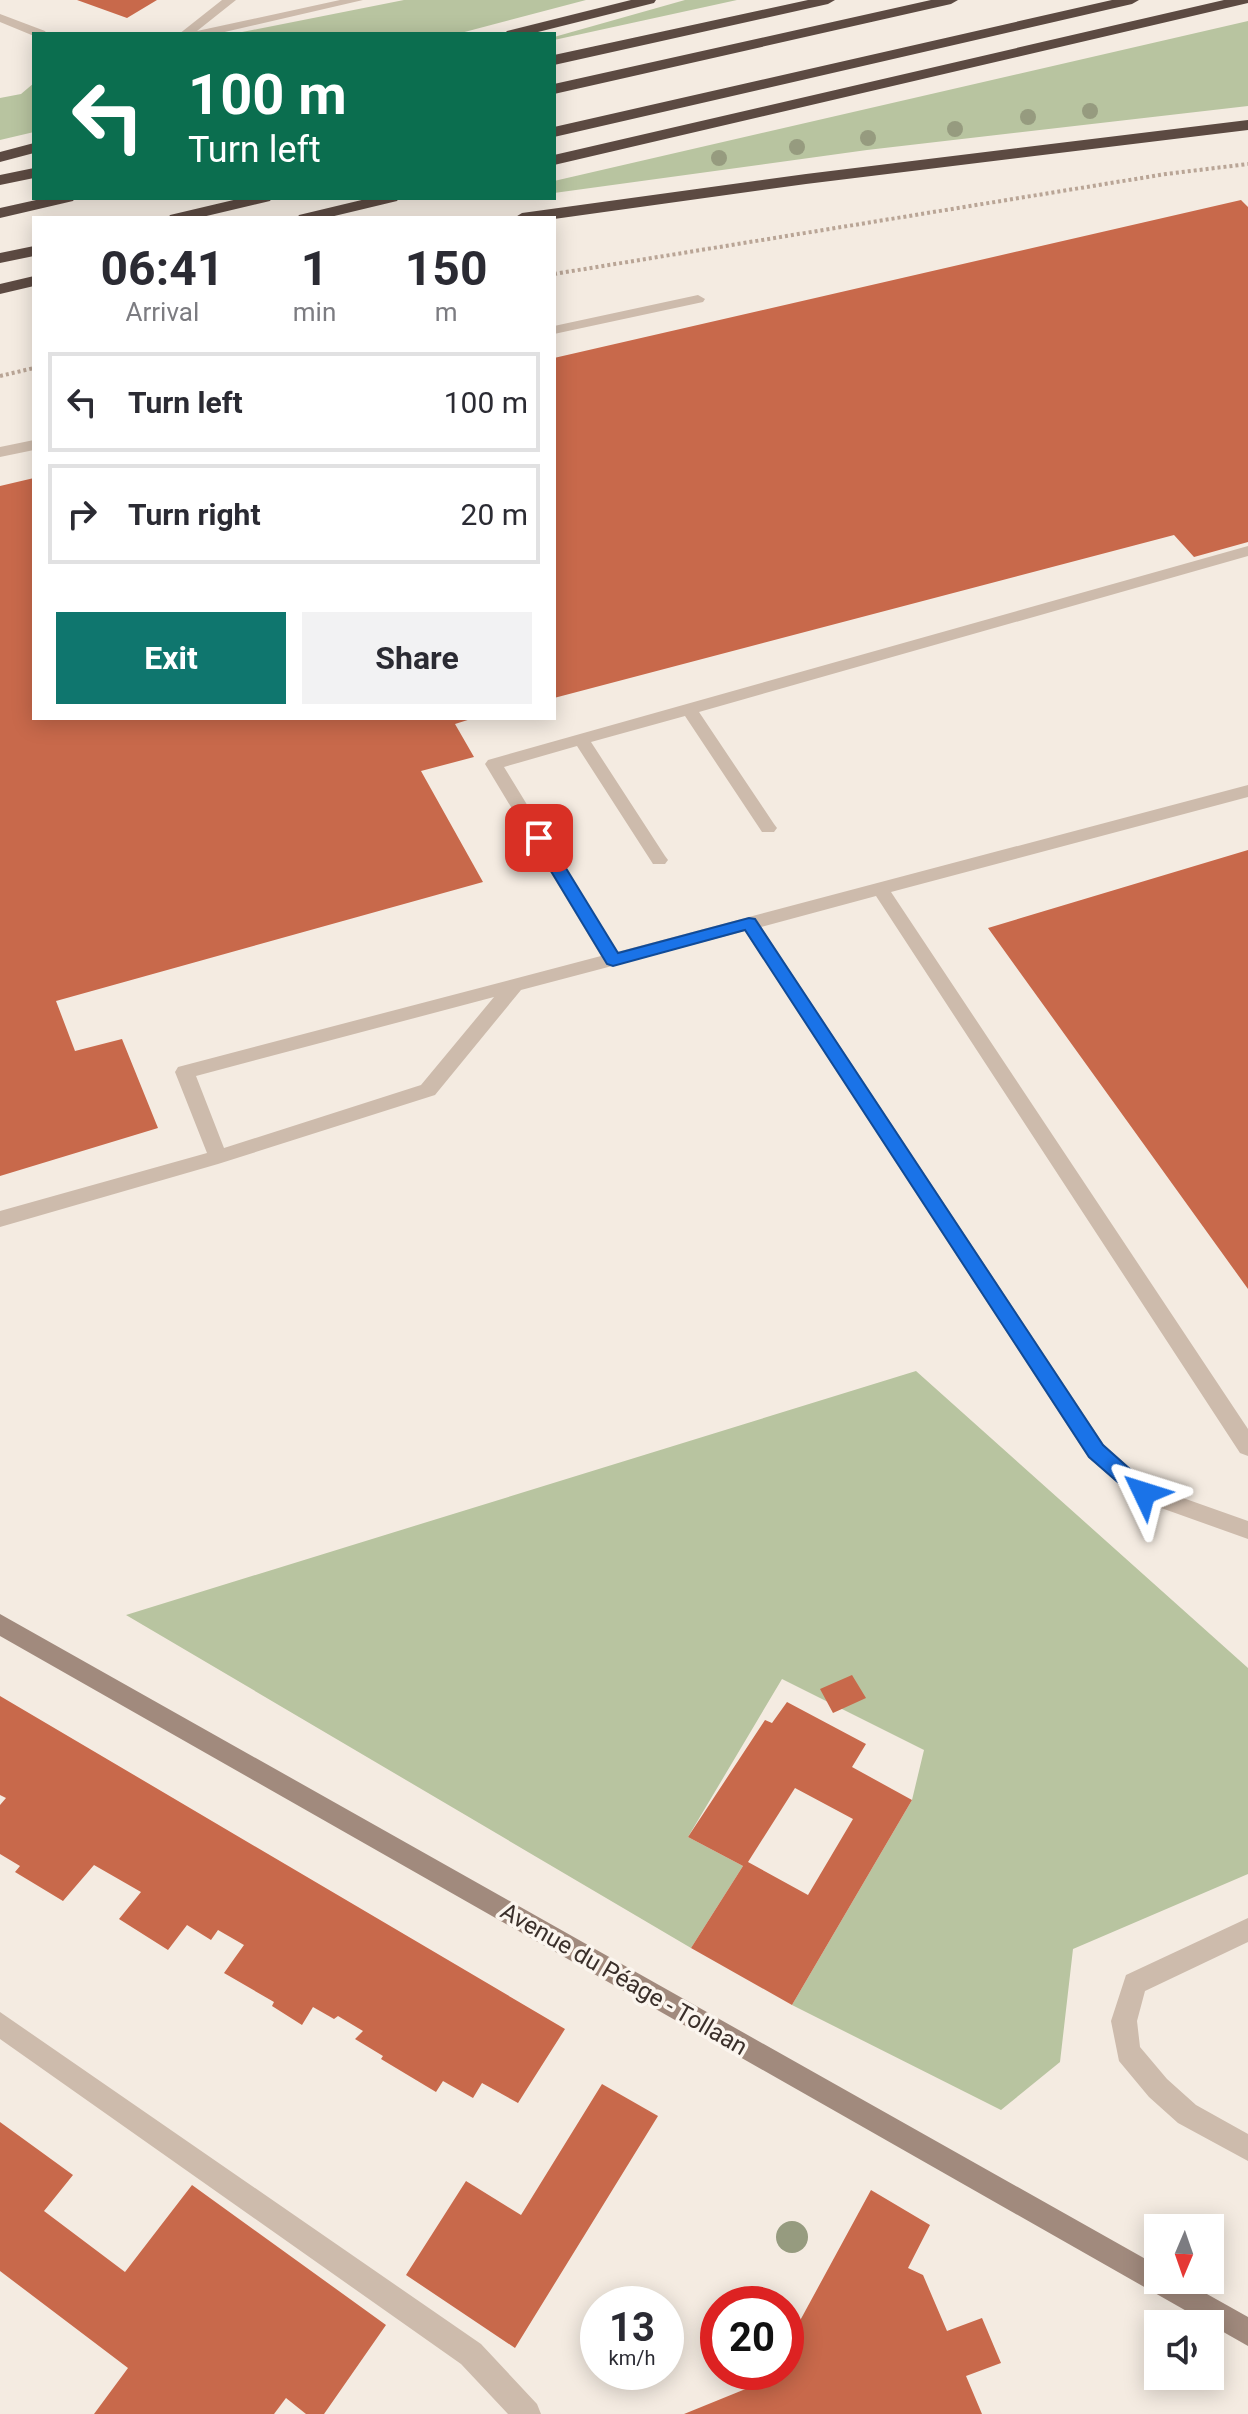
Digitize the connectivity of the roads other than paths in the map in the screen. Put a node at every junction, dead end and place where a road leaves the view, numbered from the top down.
1 (230, 0) edge
2 (357, 0) edge
3 (649, 0) edge
4 (828, 0) edge
5 (951, 0) edge
6 (1132, 0) edge
7 (1243, 0) edge
8 (0, 18) edge
9 (36, 32) edge
10 (188, 32) edge
11 (208, 32) edge
12 (520, 32) edge
13 (556, 60) edge
14 (556, 89) edge
15 (1248, 125) edge
16 (556, 132) edge
17 (32, 149) edge
18 (0, 157) edge
19 (556, 160) edge
20 (32, 173) edge
21 (0, 180) edge
22 (58, 200) edge
23 (255, 200) edge
24 (382, 200) edge
25 (0, 213) edge
26 (185, 216) edge
27 (314, 216) edge
28 (537, 216) edge
29 (32, 251) edge
30 (0, 258) edge
31 (32, 281) edge
32 (0, 289) edge
33 (32, 298) edge
34 (698, 299) dead end
35 (0, 302) edge
36 (556, 330) edge
37 (32, 445) edge
38 (0, 452) edge
39 (1248, 551) edge
40 (689, 709) junction
41 (581, 740) junction
42 (1248, 791) edge
43 (768, 828) dead end
44 (659, 860) dead end
45 (880, 889) junction
46 (749, 923) junction
47 (613, 960) junction
48 (514, 986) junction
49 (218, 1157) junction
50 (0, 1219) edge
51 (1248, 1447) edge
52 (1248, 1530) edge
53 (0, 1624) edge
54 (1248, 1930) edge
55 (0, 2024) edge
56 (1248, 2148) edge
57 (1248, 2332) edge
58 (527, 2414) edge

1 - 10 lane
2 - 11 lane
3 - 12 highway
4 - 13 highway
5 - 14 highway
6 - 16 highway
7 - 19 highway
8 - 9 lane
15 - 28 highway
17 - 18 highway
20 - 21 highway
22 - 25 highway
23 - 26 highway
24 - 27 highway
29 - 30 highway
31 - 32 highway
33 - 35 highway
34 - 36 lane
37 - 38 lane
39 - 40 lane
40 - 41 lane
40 - 43 lane
41 - 44 lane
41 - 47 lane
42 - 45 lane
45 - 46 lane
45 - 51 lane
46 - 47 lane
46 - 52 lane
47 - 48 lane
48 - 49 lane
48 - 49 lane
49 - 50 lane
53 - 57 street, Avenue du Péage - Tollaan
54 - 56 lane
55 - 58 lane

